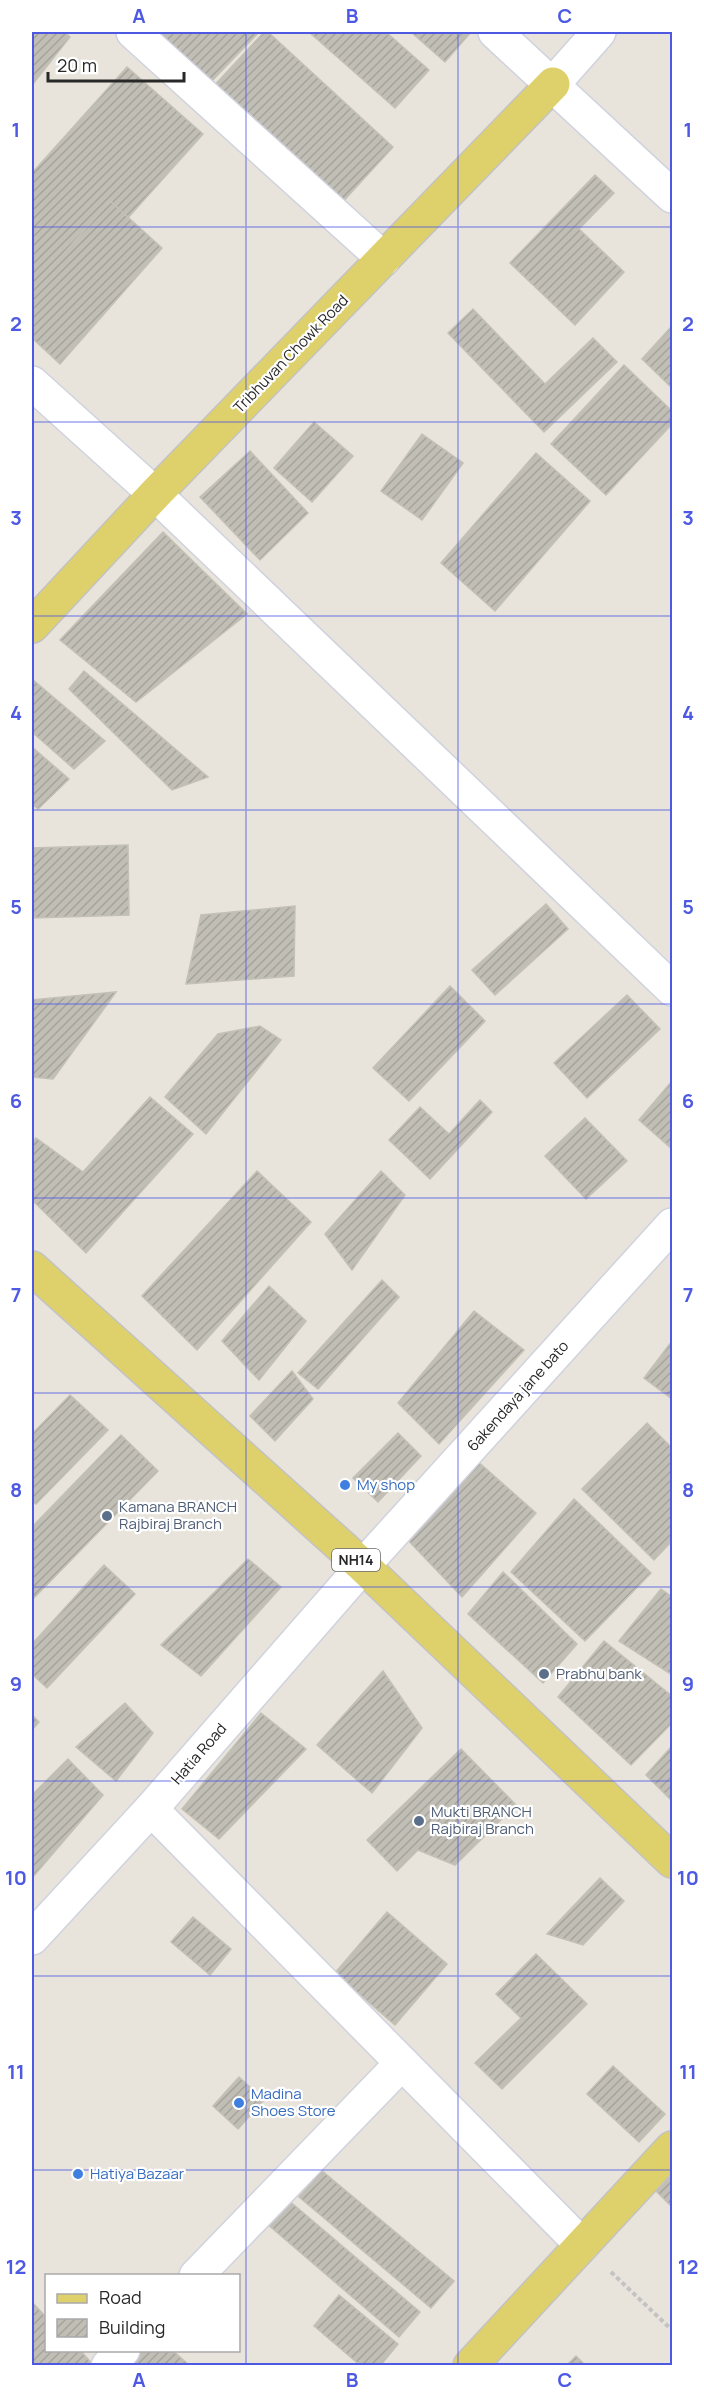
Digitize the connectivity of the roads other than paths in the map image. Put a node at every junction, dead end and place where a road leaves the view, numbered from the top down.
1 (133, 32) edge
2 (495, 32) edge
3 (599, 32) edge
4 (553, 84) junction
5 (672, 196) edge
6 (384, 259) junction
7 (32, 383) edge
8 (155, 494) junction
9 (32, 626) edge
10 (672, 988) edge
11 (672, 1225) edge
12 (32, 1268) edge
13 (363, 1566) junction
14 (151, 1809) junction
15 (672, 1861) edge
16 (32, 1938) edge
17 (402, 2063) junction
18 (672, 2148) edge
19 (582, 2245) junction
20 (198, 2274) edge
21 (121, 2352) edge
22 (108, 2366) edge
23 (470, 2366) edge

1 - 6 street
2 - 4 street
3 - 4 street
4 - 5 street
4 - 6 main road, Tribhuvan Chowk Road
6 - 8 main road, Tribhuvan Chowk Road
7 - 8 street
8 - 9 main road, Tribhuvan Chowk Road
8 - 10 street
11 - 13 street, 6akendaya jane bato
12 - 13 main road, NH14
13 - 14 street, Hatia Road
13 - 15 main road, NH14
14 - 16 street, Hatia Road
14 - 17 street
17 - 19 street
17 - 20 street
18 - 19 main road
19 - 23 main road
21 - 22 street

